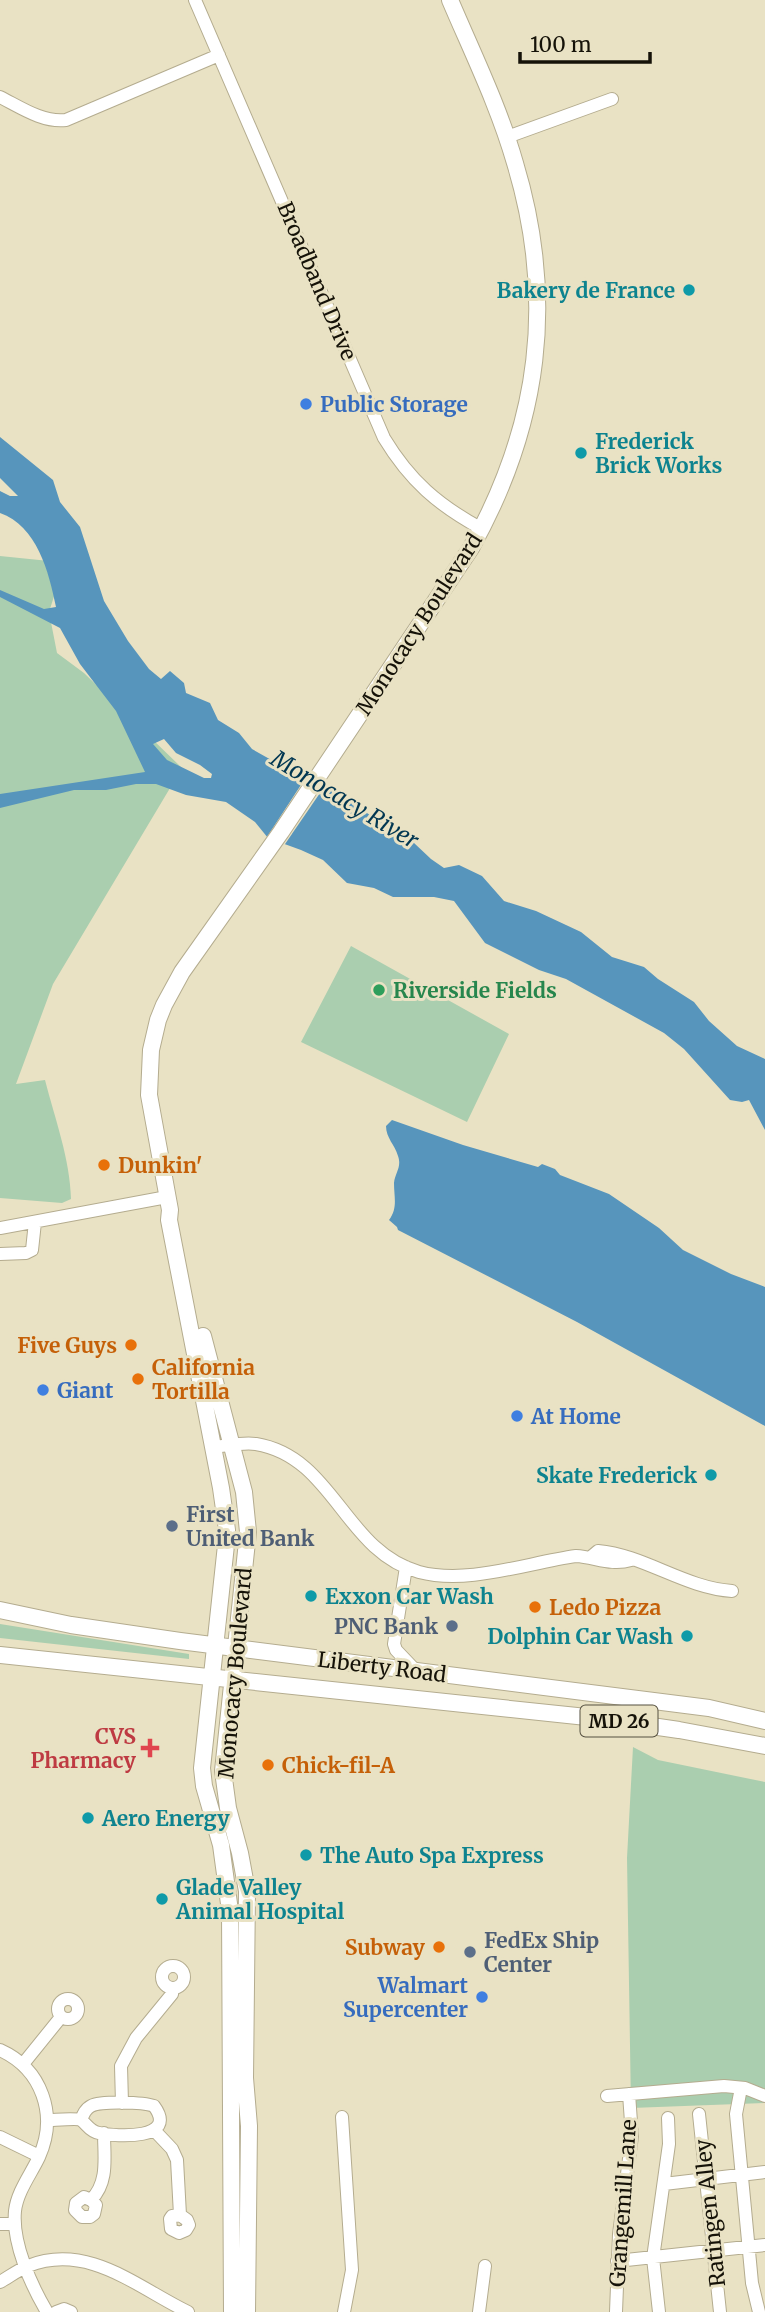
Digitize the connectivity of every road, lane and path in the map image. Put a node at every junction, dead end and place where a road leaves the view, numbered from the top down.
1 (195, 0) edge
2 (450, 0) edge
3 (219, 55) junction
4 (0, 97) edge
5 (612, 99) dead end
6 (507, 137) junction
7 (482, 529) junction
8 (169, 1203) junction
9 (35, 1222) junction
10 (0, 1228) edge
11 (0, 1254) edge
12 (231, 1445) junction
13 (213, 1447) junction
14 (406, 1567) junction
15 (732, 1591) dead end
16 (0, 1610) edge
17 (215, 1646) junction
18 (236, 1648) junction
19 (0, 1655) edge
20 (416, 1671) junction
21 (212, 1677) junction
22 (233, 1679) junction
23 (709, 1708) junction
24 (765, 1709) edge
25 (765, 1721) edge
26 (765, 1746) edge
27 (173, 1988) dead end
28 (61, 2017) dead end
29 (0, 2050) edge
30 (23, 2064) junction
31 (741, 2088) junction
32 (629, 2094) junction
33 (607, 2096) dead end
34 (765, 2096) edge
35 (122, 2103) junction
36 (699, 2114) dead end
37 (342, 2117) dead end
38 (668, 2118) dead end
39 (47, 2120) junction
40 (81, 2120) junction
41 (154, 2130) junction
42 (104, 2133) junction
43 (0, 2137) edge
44 (39, 2156) junction
45 (765, 2172) edge
46 (742, 2175) junction
47 (706, 2179) junction
48 (663, 2184) junction
49 (91, 2200) dead end
50 (180, 2214) dead end
51 (0, 2224) edge
52 (15, 2224) junction
53 (765, 2245) edge
54 (748, 2247) junction
55 (714, 2251) junction
56 (653, 2258) junction
57 (617, 2261) junction
58 (485, 2266) dead end
59 (25, 2267) junction
60 (0, 2282) edge
61 (47, 2312) edge
62 (56, 2312) edge
63 (71, 2312) edge
64 (188, 2312) edge
65 (232, 2312) edge
66 (247, 2312) edge
67 (344, 2312) edge
68 (479, 2312) edge
69 (616, 2312) edge
70 (659, 2312) edge
71 (720, 2312) edge
72 (759, 2312) edge

1 - 3 street, Broadband Drive
2 - 6 main road, Monocacy Boulevard
3 - 4 street
3 - 7 street, Broadband Drive
5 - 6 street
6 - 7 main road, Monocacy Boulevard
7 - 8 main road, Monocacy Boulevard
8 - 9 street
8 - 12 main road, Monocacy Boulevard
8 - 13 main road, Monocacy Boulevard
9 - 10 street
9 - 11 street
12 - 13 street
12 - 14 street
12 - 18 main road, Monocacy Boulevard
13 - 17 main road, Monocacy Boulevard
14 - 15 street
14 - 20 street
16 - 17 main road, Liberty Road / MD 26
17 - 18 main road, Liberty Road / MD 26
17 - 21 main road, Monocacy Boulevard
18 - 20 main road, Liberty Road / MD 26
18 - 22 main road, Monocacy Boulevard
19 - 21 main road, Liberty Road / MD 26
20 - 23 main road, Liberty Road / MD 26
21 - 22 main road, Liberty Road / MD 26
21 - 65 main road, Monocacy Boulevard
22 - 26 main road, Liberty Road / MD 26
22 - 66 main road, Monocacy Boulevard
23 - 24 main road
23 - 25 main road, Liberty Road / MD 26
27 - 35 street
28 - 30 street
29 - 30 street
30 - 39 street
31 - 32 street
31 - 34 street
31 - 46 street
32 - 33 street
32 - 57 street, Grangemill Lane
35 - 40 street
35 - 41 street
36 - 47 street, Ratingen Alley
37 - 67 street
38 - 48 street
39 - 40 street
39 - 44 street
40 - 42 street
41 - 42 street
41 - 50 street
42 - 49 street
43 - 44 street
44 - 52 street
45 - 46 street
46 - 47 street
46 - 54 street
47 - 48 street
47 - 55 street, Ratingen Alley
48 - 56 street
51 - 52 street
52 - 59 street
53 - 54 street
54 - 55 street
54 - 72 street
55 - 56 street
55 - 71 street, Ratingen Alley
56 - 57 street
56 - 70 street
57 - 69 street, Grangemill Lane
58 - 68 street
59 - 60 street
59 - 61 street
59 - 64 street
62 - 63 street

